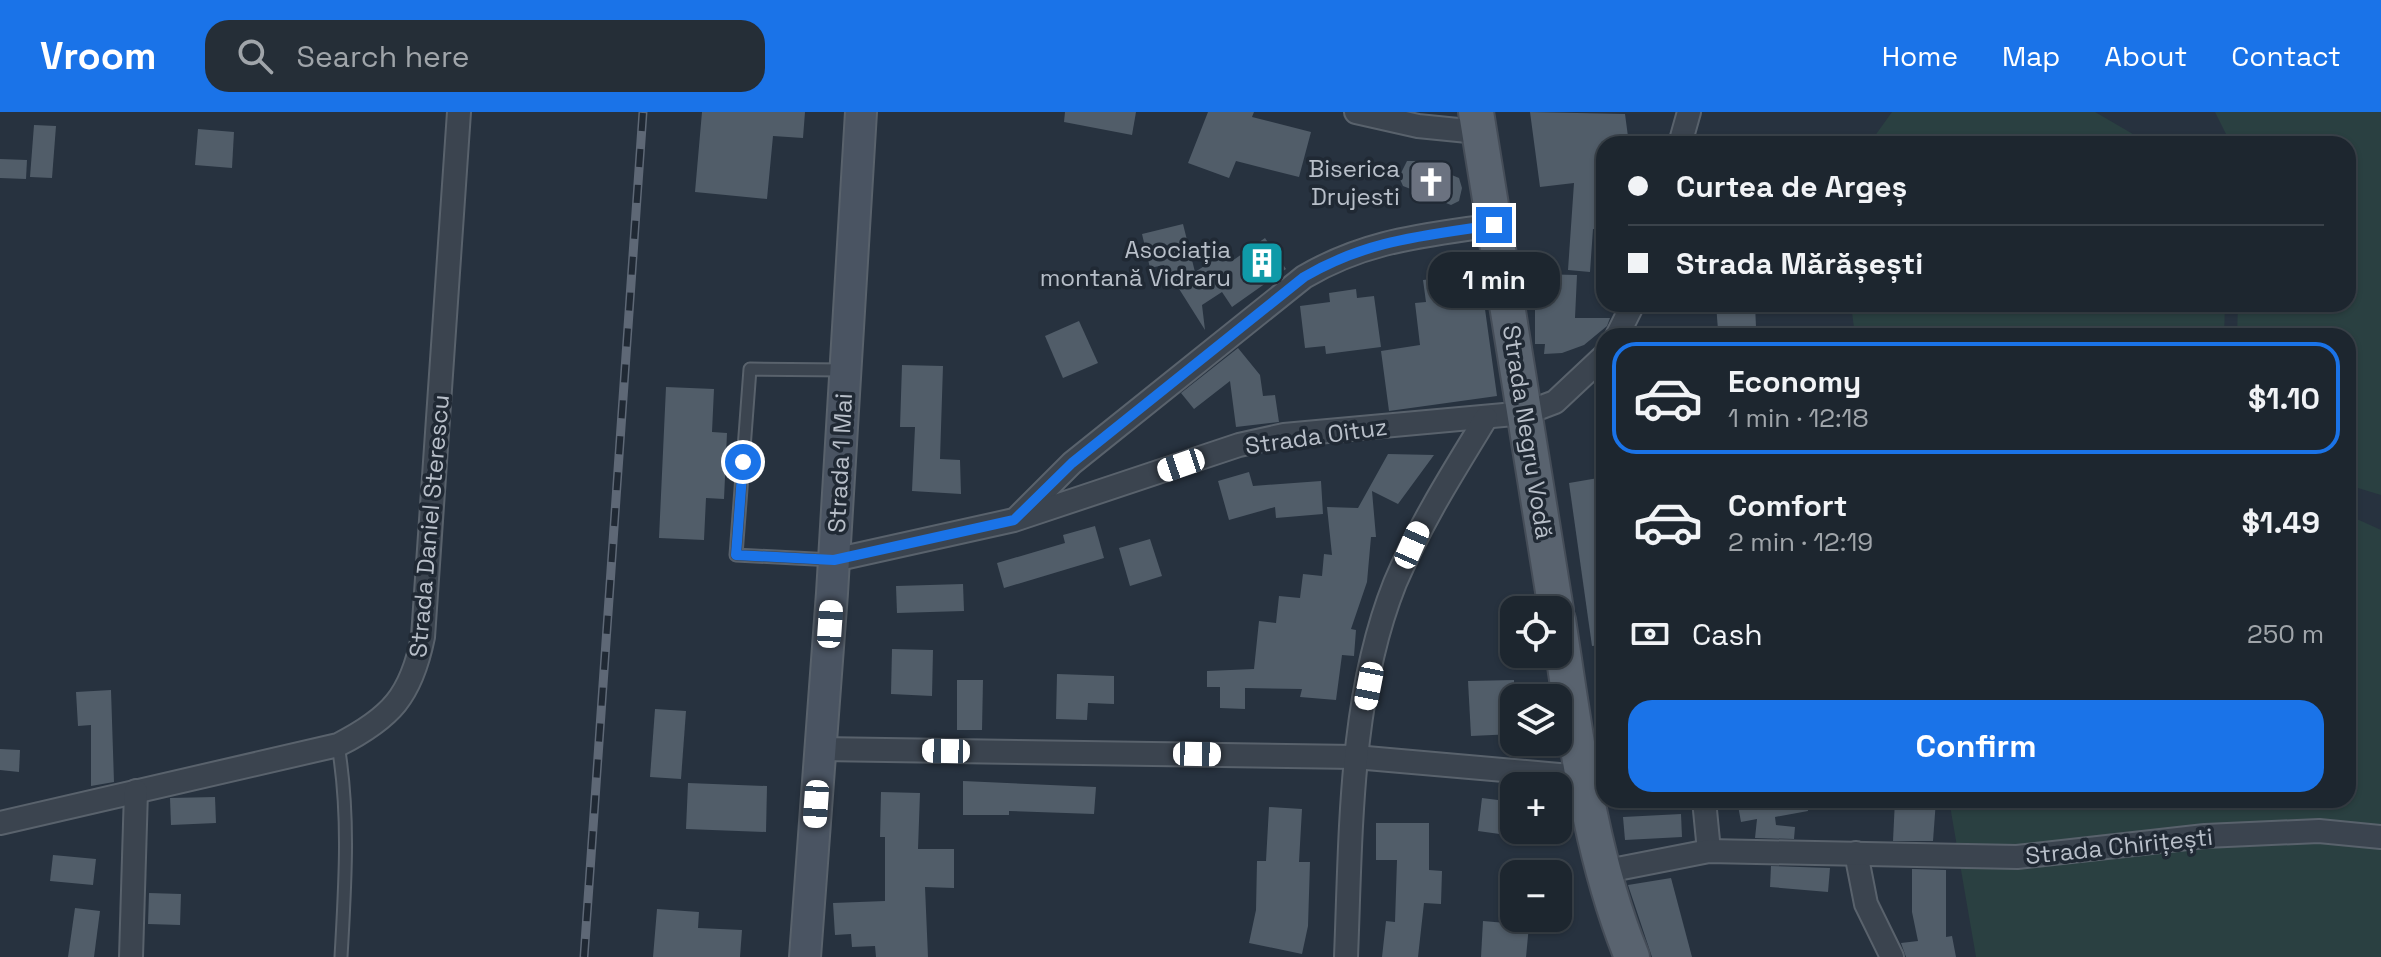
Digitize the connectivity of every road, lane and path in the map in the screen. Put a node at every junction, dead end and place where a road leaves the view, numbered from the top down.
1 (459, 112) edge
2 (861, 112) edge
3 (1356, 112) edge
4 (1689, 112) edge
5 (1477, 122) edge
6 (1682, 136) edge
7 (1494, 225) junction
8 (1596, 364) edge
9 (845, 370) junction
10 (1526, 413) junction
11 (1486, 418) junction
12 (1072, 463) junction
13 (1094, 494) junction
14 (1014, 520) junction
15 (834, 560) junction
16 (1554, 596) edge
17 (1565, 668) edge
18 (338, 745) junction
19 (820, 749) junction
20 (1355, 757) junction
21 (1582, 777) junction
22 (136, 791) junction
23 (1705, 808) edge
24 (0, 823) edge
25 (2381, 837) edge
26 (1709, 851) junction
27 (1856, 853) junction
28 (1602, 872) junction
29 (131, 957) edge
30 (341, 957) edge
31 (805, 957) edge
32 (1346, 957) edge
33 (1632, 957) edge
34 (1892, 957) edge

1 - 18 street, Strada Daniel Sterescu
2 - 9 main road, Strada 1 Mai
3 - 5 street
4 - 6 street
5 - 7 main road, Strada Negru Vodă
7 - 10 main road, Strada Negru Vodă
7 - 12 street
8 - 10 street, Strada Oituz
9 - 15 main road, Strada 1 Mai
9 - 15 lane
10 - 11 street, Strada Oituz
10 - 16 main road, Strada Negru Vodă
11 - 13 street, Strada Oituz
11 - 20 street
12 - 13 street
12 - 14 street
13 - 14 street, Strada Oituz
14 - 15 street, Strada Oituz
15 - 19 main road, Strada 1 Mai
17 - 21 main road
18 - 22 street, Strada Daniel Sterescu
18 - 30 lane
19 - 20 street
19 - 31 main road, Strada 1 Mai
20 - 21 street
20 - 32 street
21 - 28 main road
22 - 24 street, Strada Daniel Sterescu
22 - 29 street
23 - 26 street
25 - 27 street, Strada Chirițești
26 - 27 street, Strada Chirițești
26 - 28 street, Strada Chirițești
27 - 34 street
28 - 33 main road

